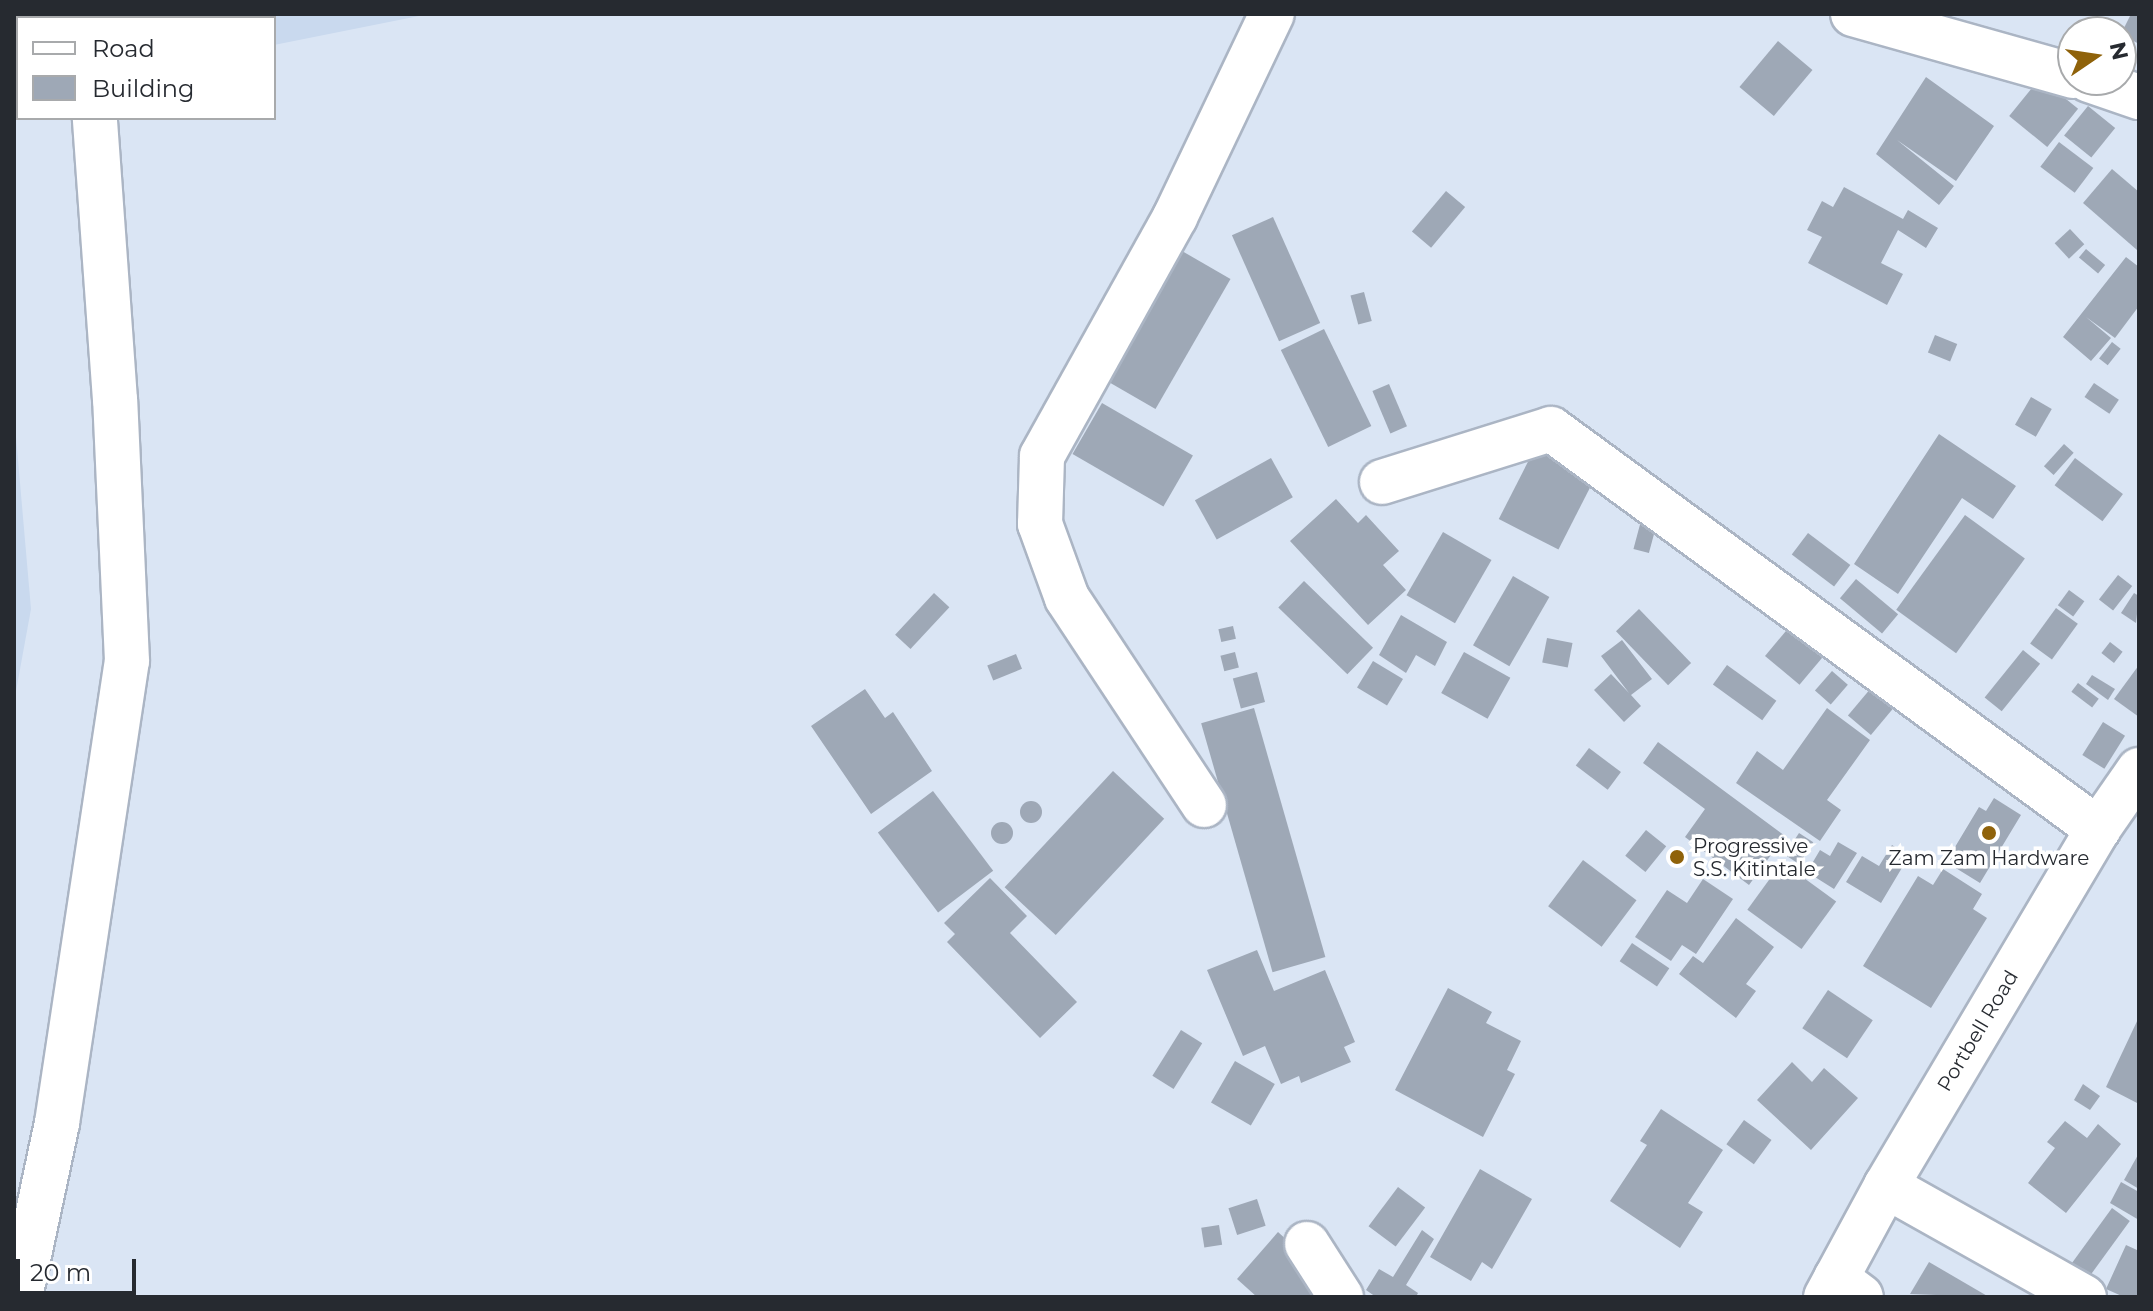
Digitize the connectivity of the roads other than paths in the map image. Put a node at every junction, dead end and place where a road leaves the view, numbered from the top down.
1 (1272, 14) edge
2 (1853, 14) edge
3 (2057, 71) edge
4 (95, 120) edge
5 (1382, 482) dead end
6 (2139, 770) edge
7 (1204, 805) dead end
8 (2098, 829) junction
9 (1886, 1186) junction
10 (1307, 1244) dead end
11 (1841, 1291) edge
12 (20, 1297) edge
13 (1341, 1297) edge
14 (2084, 1297) edge

1 - 7 street
2 - 3 street
4 - 12 street
5 - 8 street
6 - 8 street, Portbell Road
8 - 9 street, Portbell Road
9 - 11 street, Portbell Road
9 - 14 street
10 - 13 street

